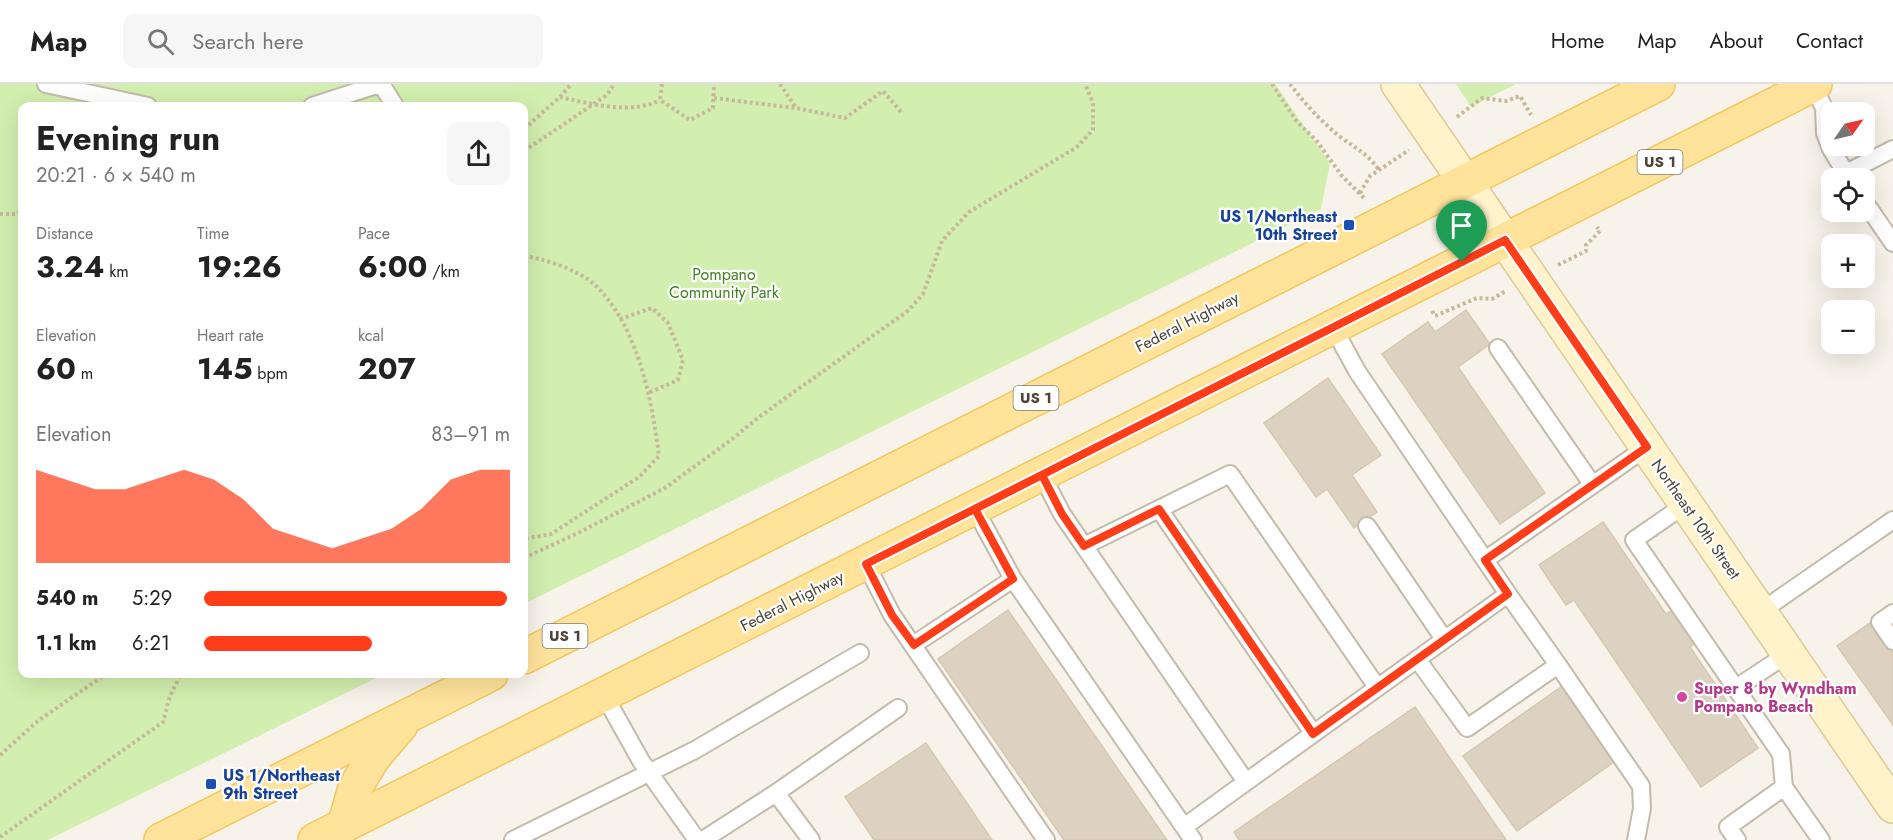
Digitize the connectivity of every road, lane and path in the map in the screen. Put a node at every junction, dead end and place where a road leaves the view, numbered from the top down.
1 (46, 84) edge
2 (381, 84) edge
3 (571, 84) edge
4 (614, 84) edge
5 (662, 84) edge
6 (714, 84) edge
7 (780, 84) edge
8 (1085, 84) edge
9 (1272, 84) edge
10 (1290, 84) edge
11 (1398, 84) edge
12 (1658, 84) edge
13 (1814, 84) edge
14 (560, 98) junction
15 (714, 98) junction
16 (660, 100) junction
17 (129, 102) edge
18 (325, 102) edge
19 (392, 102) edge
20 (592, 105) junction
21 (796, 108) junction
22 (901, 112) dead end
23 (528, 126) edge
24 (528, 148) edge
25 (1893, 149) edge
26 (1843, 168) edge
27 (1861, 168) edge
28 (1379, 170) dead end
29 (1466, 182) junction
30 (1360, 193) dead end
31 (18, 213) edge
32 (0, 214) edge
33 (1875, 217) edge
34 (1505, 240) junction
35 (1893, 243) edge
36 (528, 257) edge
37 (621, 318) junction
38 (1333, 327) junction
39 (1498, 348) dead end
40 (648, 393) junction
41 (1647, 447) junction
42 (1042, 475) junction
43 (1592, 484) junction
44 (1686, 504) junction
45 (975, 509) junction
46 (1159, 509) junction
47 (1893, 520) edge
48 (1367, 526) dead end
49 (528, 538) edge
50 (1084, 546) junction
51 (528, 556) edge
52 (1485, 560) junction
53 (866, 564) junction
54 (1013, 579) junction
55 (1508, 594) junction
56 (1761, 612) junction
57 (1893, 613) edge
58 (1444, 639) junction
59 (1893, 641) edge
60 (914, 645) junction
61 (860, 653) dead end
62 (1789, 653) junction
63 (528, 655) edge
64 (1417, 659) junction
65 (1558, 665) junction
66 (100, 678) edge
67 (180, 678) edge
68 (483, 678) edge
69 (1377, 687) junction
70 (1737, 688) junction
71 (604, 695) junction
72 (898, 708) dead end
73 (410, 714) junction
74 (1313, 734) junction
75 (0, 755) edge
76 (650, 773) junction
77 (1246, 782) junction
78 (1784, 788) junction
79 (776, 793) junction
80 (1893, 806) edge
81 (330, 833) edge
82 (1189, 834) edge
83 (176, 836) edge
84 (0, 837) edge
85 (513, 840) edge
86 (697, 840) edge
87 (703, 840) edge
88 (811, 840) edge
89 (1046, 840) edge
90 (1636, 840) edge
91 (1737, 840) edge
92 (1821, 840) edge

1 - 17 lane
2 - 18 lane
2 - 19 lane
3 - 14 path
4 - 20 path
5 - 16 path
6 - 15 path
7 - 21 path
8 - 51 path
9 - 30 path
10 - 28 path
11 - 29 street, Northeast 10th Street
12 - 29 main road, Federal Highway / US 1
13 - 26 lane
13 - 34 main road, Federal Highway / US 1
14 - 20 path
14 - 23 path
15 - 16 path
15 - 21 path
16 - 20 path
20 - 24 path
21 - 22 path
25 - 27 lane
29 - 34 street, Northeast 10th Street
29 - 63 main road, Federal Highway / US 1
31 - 32 path
33 - 35 lane
34 - 38 main road, Federal Highway / US 1
34 - 41 street, Northeast 10th Street
36 - 37 path
37 - 40 path
37 - 40 path
38 - 42 main road, Federal Highway / US 1
38 - 52 lane
39 - 43 lane
40 - 49 path
41 - 43 lane
41 - 44 street, Northeast 10th Street
42 - 45 main road, Federal Highway / US 1
42 - 50 lane
43 - 52 lane
44 - 56 street, Northeast 10th Street
44 - 70 lane
45 - 53 main road, Federal Highway / US 1
45 - 54 lane
46 - 50 lane
46 - 69 lane
46 - 74 lane
47 - 56 lane
48 - 58 lane
50 - 77 lane
52 - 55 lane
53 - 60 lane
53 - 71 main road, Federal Highway / US 1
54 - 60 lane
54 - 82 lane
55 - 58 lane
55 - 65 lane
56 - 62 street, Northeast 10th Street
57 - 59 lane
58 - 64 lane
60 - 89 lane
61 - 76 lane
62 - 70 lane
62 - 80 street, Northeast 10th Street
64 - 65 lane
64 - 69 lane
65 - 90 lane
66 - 75 path
67 - 84 path
68 - 73 main road
69 - 74 lane
70 - 78 lane
71 - 76 lane
71 - 81 main road, Federal Highway / US 1
72 - 79 lane
73 - 81 main road
73 - 83 main road
74 - 77 lane
76 - 85 lane
76 - 86 lane
77 - 82 lane
78 - 91 lane
78 - 92 lane
79 - 87 lane
79 - 88 lane

